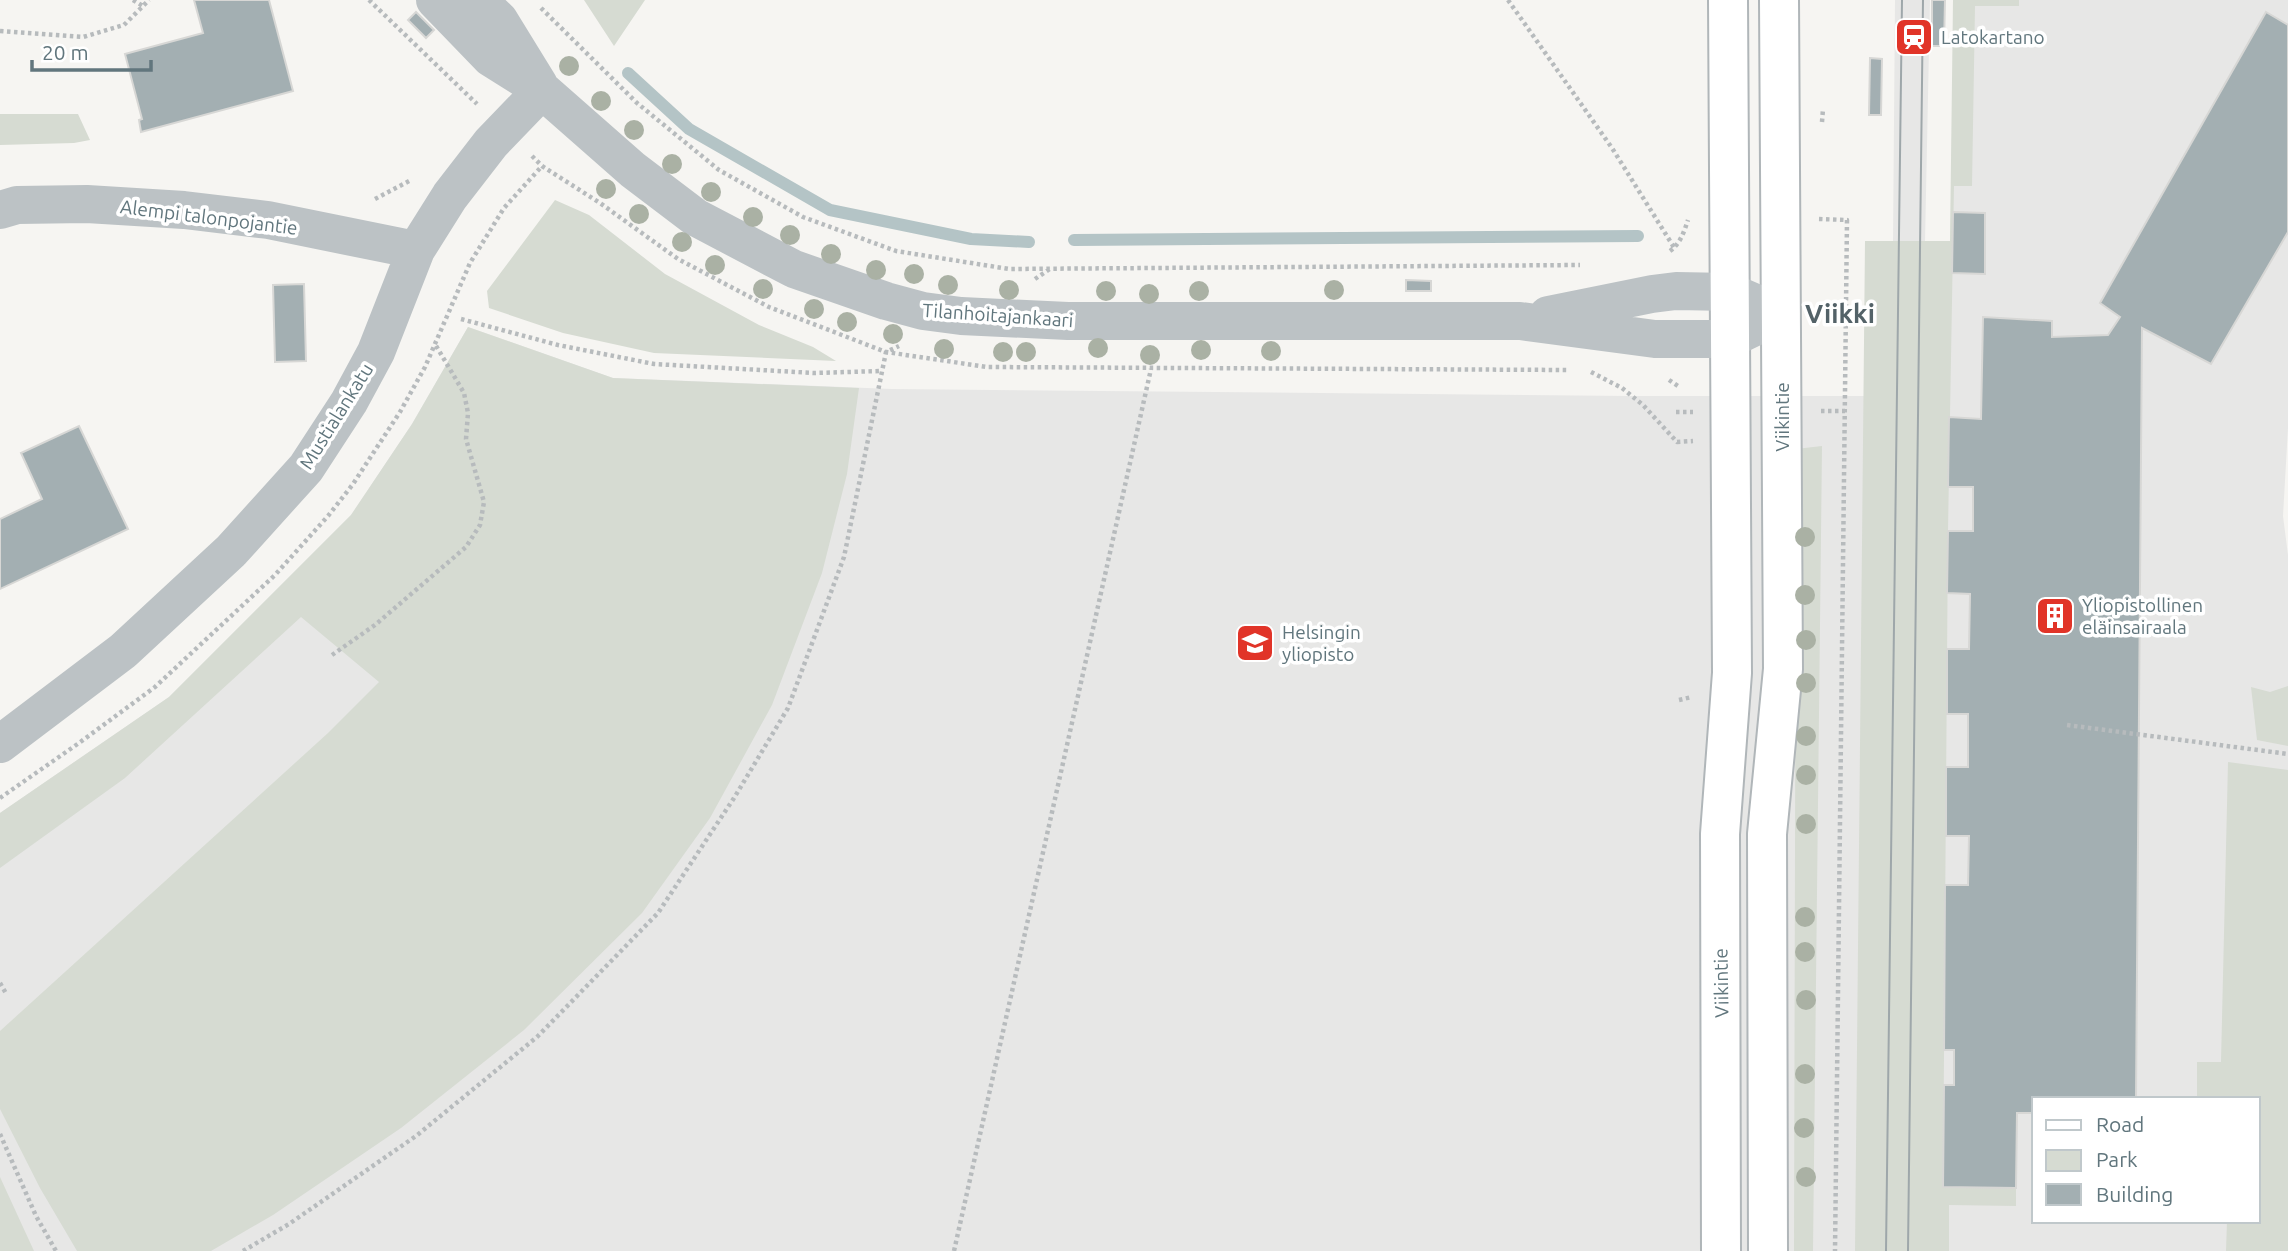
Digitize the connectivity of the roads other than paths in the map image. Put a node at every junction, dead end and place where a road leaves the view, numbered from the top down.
1 (435, 0) edge
2 (478, 0) edge
3 (1728, 0) edge
4 (1779, 0) edge
5 (542, 90) junction
6 (0, 210) edge
7 (416, 250) junction
8 (1730, 292) junction
9 (1781, 314) junction
10 (1520, 321) junction
11 (1730, 339) junction
12 (1732, 673) junction
13 (0, 744) edge
14 (1767, 834) junction
15 (1721, 1251) edge
16 (1768, 1251) edge

1 - 5 street, Tilanhoitajankaari
2 - 5 street, Tilanhoitajankaari
3 - 8 main road, Viikintie
4 - 9 main road, Viikintie
5 - 7 street, Mustialankatu
5 - 10 street, Tilanhoitajankaari
6 - 7 street, Alempi talonpojantie
7 - 13 street, Mustialankatu
8 - 9 street, Tilanhoitajankaari
8 - 10 street, Tilanhoitajankaari
8 - 11 main road, Viikintie
9 - 11 street, Tilanhoitajankaari
9 - 14 main road, Viikintie
10 - 11 street, Tilanhoitajankaari
11 - 12 main road, Viikintie
12 - 14 main road, Viikintie
12 - 15 main road, Viikintie
14 - 16 main road, Viikintie

